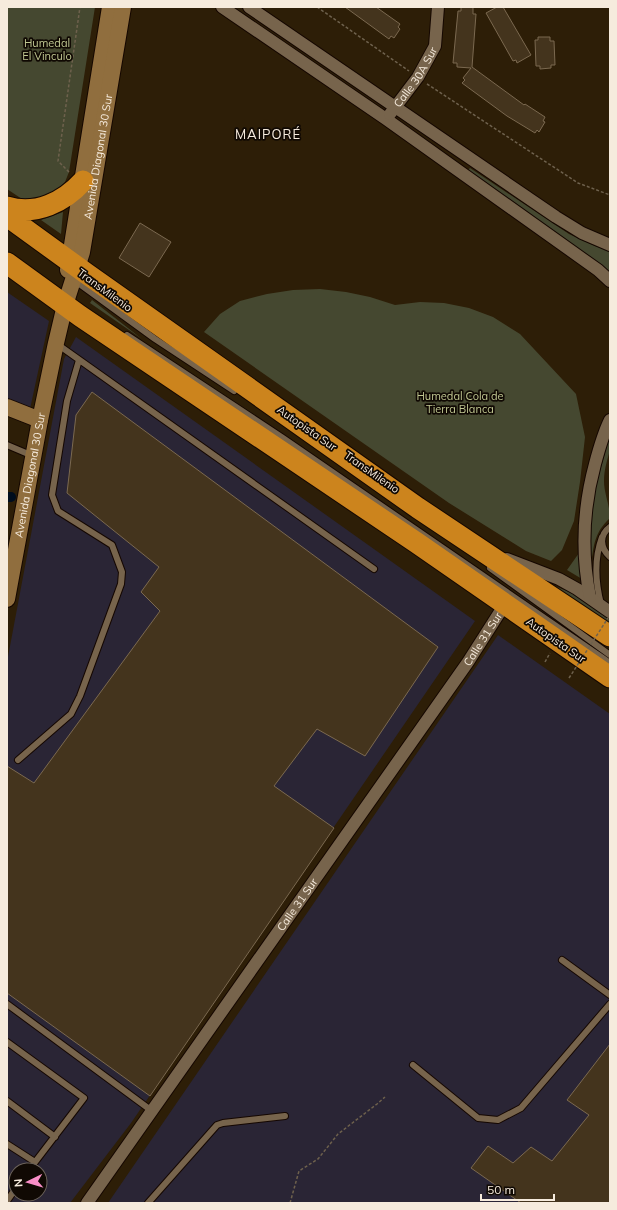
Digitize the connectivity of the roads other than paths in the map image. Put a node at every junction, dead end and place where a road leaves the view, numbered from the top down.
1 (110, 7) edge
2 (123, 7) edge
3 (222, 7) edge
4 (249, 7) edge
5 (438, 7) edge
6 (395, 108) junction
7 (386, 119) junction
8 (83, 181) junction
9 (7, 207) edge
10 (7, 216) edge
11 (610, 244) edge
12 (7, 263) edge
13 (69, 270) junction
14 (610, 281) edge
15 (66, 297) junction
16 (120, 331) dead end
17 (56, 343) junction
18 (80, 360) junction
19 (242, 395) dead end
20 (7, 407) edge
21 (40, 420) junction
22 (610, 420) edge
23 (7, 445) edge
24 (33, 456) junction
25 (610, 527) edge
26 (602, 537) junction
27 (11, 552) edge
28 (482, 556) junction
29 (610, 557) edge
30 (374, 569) dead end
31 (590, 597) junction
32 (7, 599) edge
33 (505, 604) junction
34 (606, 609) edge
35 (610, 636) edge
36 (610, 655) edge
37 (610, 663) edge
38 (610, 677) edge
39 (18, 760) dead end
40 (562, 960) dead end
41 (610, 996) edge
42 (7, 1004) edge
43 (610, 1004) edge
44 (7, 1042) edge
45 (414, 1065) dead end
46 (7, 1101) edge
47 (152, 1111) junction
48 (285, 1116) dead end
49 (55, 1137) junction
50 (7, 1144) edge
51 (35, 1162) joint
52 (87, 1203) edge
53 (148, 1203) edge

1 - 8 street, Avenida Diagonal 30 Sur
2 - 13 street, Avenida Diagonal 30 Sur
3 - 7 street
4 - 6 street
5 - 6 street, Calle 30A Sur
6 - 7 street, Calle 30A Sur
6 - 11 street
7 - 14 street
8 - 9 highway
8 - 13 street, Avenida Diagonal 30 Sur
10 - 13 highway, Autopista Sur
12 - 15 highway, Autopista Sur
13 - 15 street, Avenida Diagonal 30 Sur
13 - 19 lane, TransMilenio
13 - 28 highway, Autopista Sur
15 - 17 street, Avenida Diagonal 30 Sur
15 - 33 highway, Autopista Sur
16 - 37 lane, TransMilenio
17 - 18 lane
17 - 21 street, Avenida Diagonal 30 Sur
18 - 30 lane
18 - 39 lane
20 - 21 street
21 - 24 street, Avenida Diagonal 30 Sur
22 - 31 street
23 - 24 lane
24 - 27 street, Avenida Diagonal 30 Sur
25 - 26 lane
26 - 29 lane
26 - 34 lane
27 - 32 street, Avenida Diagonal 30 Sur
28 - 31 street
28 - 35 highway, Autopista Sur
28 - 36 lane
31 - 34 street
33 - 38 highway, Autopista Sur
33 - 47 street, Calle 31 Sur
40 - 41 lane
42 - 47 lane
43 - 45 lane
44 - 49 lane
46 - 49 lane
47 - 52 street, Calle 31 Sur
48 - 53 lane
49 - 51 lane
50 - 51 lane

